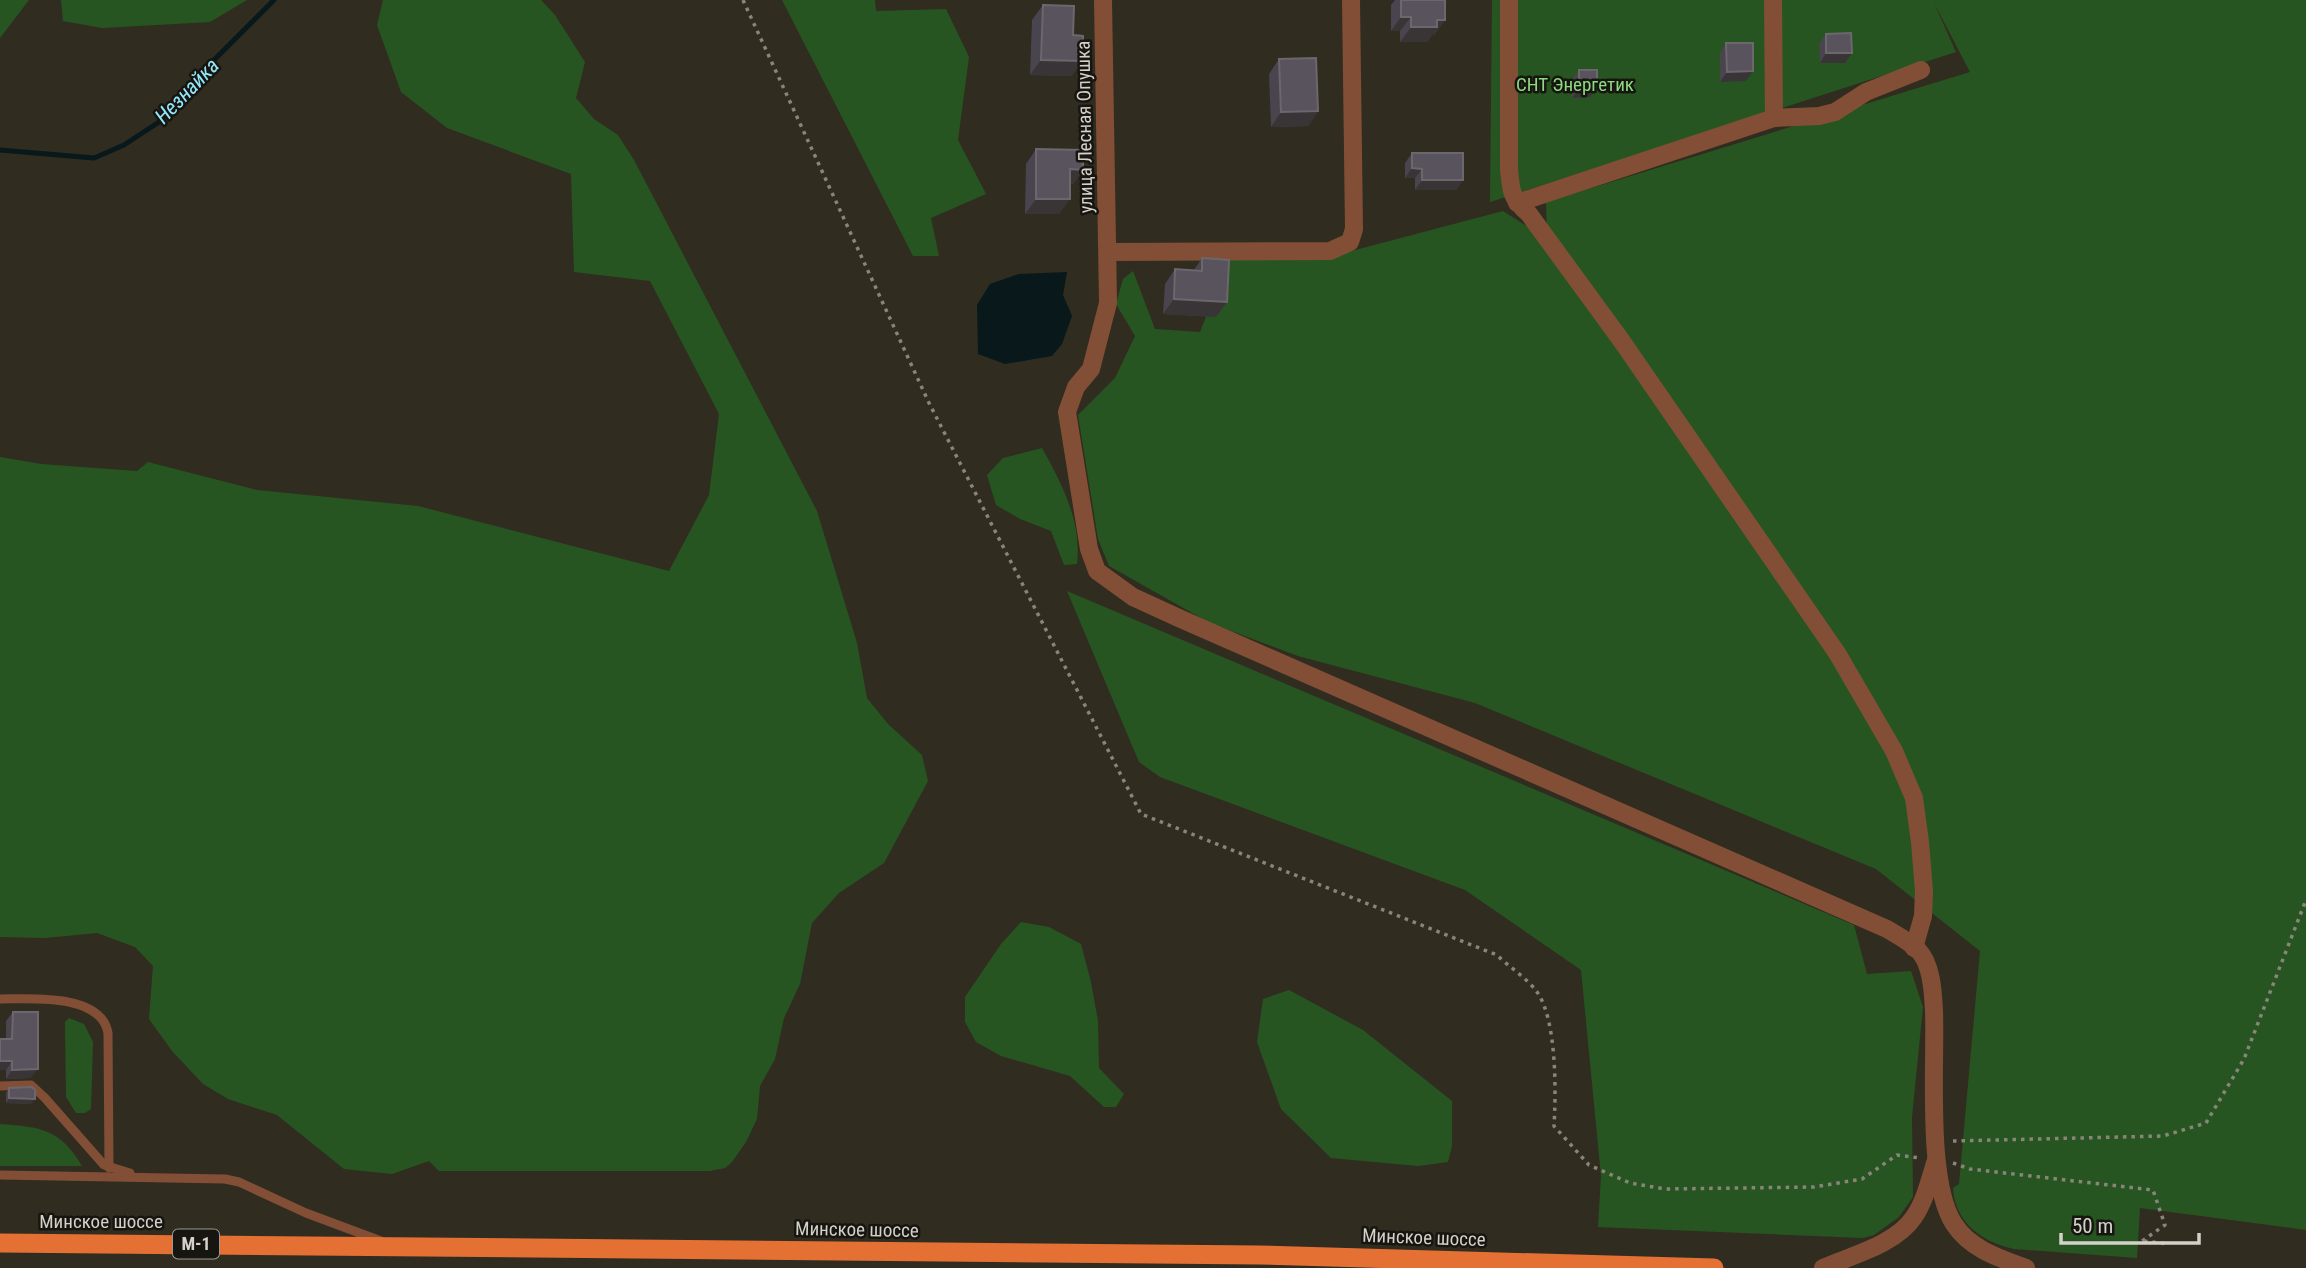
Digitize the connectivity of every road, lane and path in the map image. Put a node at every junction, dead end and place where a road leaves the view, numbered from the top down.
1 (743, 0) edge
2 (1103, 0) edge
3 (1350, 0) edge
4 (1509, 0) edge
5 (1773, 0) edge
6 (1921, 69) dead end
7 (1773, 118) junction
8 (1517, 203) junction
9 (1108, 252) junction
10 (2306, 900) edge
11 (1914, 948) junction
12 (0, 999) edge
13 (0, 1086) edge
14 (1936, 1160) junction
15 (108, 1168) junction
16 (0, 1175) edge
17 (145, 1177) junction
18 (0, 1243) edge
19 (2169, 1244) dead end
20 (392, 1245) junction
21 (1714, 1268) edge
22 (1823, 1268) edge
23 (2026, 1268) edge

1 - 14 path
2 - 9 street, улица Лесная Опушка
3 - 9 street
4 - 8 street
5 - 7 street
6 - 7 street
7 - 8 street
8 - 11 street
9 - 11 street, улица Лесная Опушка
10 - 14 path
11 - 14 street
12 - 15 lane
13 - 15 lane
14 - 19 path
14 - 22 street
14 - 23 street
15 - 17 lane
16 - 17 lane
17 - 20 lane
18 - 20 highway, Минское шоссе / М-1
20 - 21 highway, Минское шоссе / М-1

